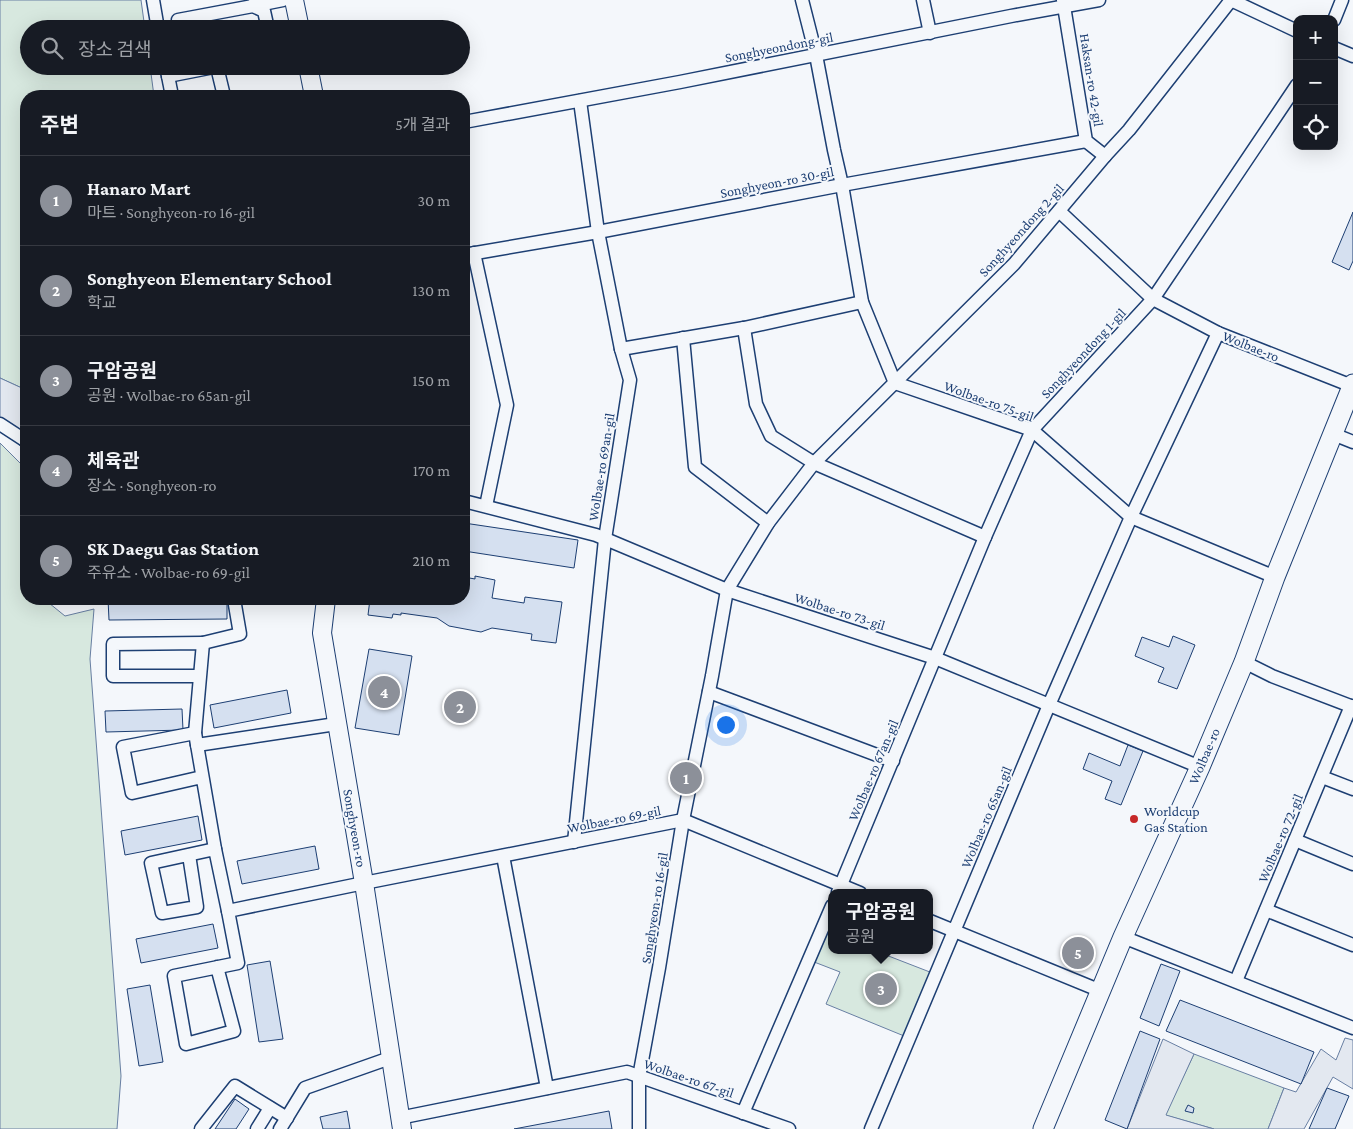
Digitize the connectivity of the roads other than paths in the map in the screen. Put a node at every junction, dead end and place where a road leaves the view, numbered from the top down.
1 (153, 0) edge
2 (284, 0) edge
3 (294, 0) edge
4 (802, 0) edge
5 (923, 0) edge
6 (1099, 0) edge
7 (1230, 0) edge
8 (1342, 0) edge
9 (253, 3) edge
10 (1064, 3) edge
11 (1336, 15) edge
12 (156, 20) edge
13 (178, 20) dead end
14 (266, 20) edge
15 (298, 20) edge
16 (1293, 29) edge
17 (930, 32) junction
18 (1338, 50) edge
19 (816, 55) junction
20 (1353, 56) edge
21 (168, 75) edge
22 (220, 75) edge
23 (310, 75) edge
24 (171, 90) edge
25 (223, 90) edge
26 (313, 90) edge
27 (1293, 91) edge
28 (580, 100) junction
29 (470, 121) edge
30 (1086, 141) junction
31 (1105, 156) junction
32 (842, 185) junction
33 (1059, 210) junction
34 (598, 232) junction
35 (470, 254) edge
36 (470, 258) edge
37 (1153, 299) junction
38 (862, 302) junction
39 (744, 328) junction
40 (1218, 332) junction
41 (683, 338) junction
42 (621, 349) junction
43 (895, 383) junction
44 (1353, 385) edge
45 (0, 424) edge
46 (1032, 430) junction
47 (1332, 434) junction
48 (20, 437) edge
49 (1353, 442) edge
50 (814, 463) junction
51 (470, 502) edge
52 (486, 506) junction
53 (1131, 517) junction
54 (768, 523) junction
55 (985, 537) junction
56 (605, 539) junction
57 (1275, 577) junction
58 (727, 590) junction
59 (235, 605) edge
60 (325, 605) edge
61 (203, 643) junction
62 (935, 658) junction
63 (1244, 662) junction
64 (200, 676) junction
65 (709, 692) junction
66 (1049, 705) junction
67 (1352, 707) edge
68 (336, 724) junction
69 (196, 739) junction
70 (893, 762) junction
71 (1200, 767) junction
72 (202, 777) junction
73 (1322, 777) junction
74 (1353, 789) edge
75 (683, 820) junction
76 (1295, 840) junction
77 (574, 842) junction
78 (215, 849) junction
79 (189, 855) junction
80 (503, 856) junction
81 (1353, 864) edge
82 (364, 883) junction
83 (839, 889) edge
84 (1266, 910) junction
85 (228, 911) junction
86 (828, 915) edge
87 (933, 922) edge
88 (954, 931) junction
89 (1123, 938) junction
90 (1353, 945) edge
91 (216, 967) junction
92 (1236, 982) junction
93 (1101, 991) junction
94 (1353, 1028) edge
95 (390, 1058) junction
96 (639, 1077) junction
97 (547, 1088) junction
98 (270, 1108) junction
99 (743, 1113) junction
100 (284, 1124) edge
101 (400, 1124) edge
102 (201, 1129) edge
103 (257, 1129) edge
104 (639, 1129) edge
105 (789, 1129) edge
106 (871, 1129) edge
107 (1043, 1129) edge

1 - 12 street
2 - 9 street
3 - 15 main road
4 - 19 street
5 - 17 street
6 - 10 street, Songhyeondong-gil
7 - 16 street
7 - 31 street, Songhyeondong 2-gil
8 - 11 street
9 - 13 street
9 - 14 street
10 - 17 street, Songhyeondong-gil
10 - 30 street, Haksan-ro 42-gil
17 - 19 street, Songhyeondong-gil
18 - 20 street
19 - 28 street, Songhyeondong-gil
19 - 32 street
21 - 24 street
22 - 25 street
23 - 26 main road
27 - 37 street, Songhyeondong 1-gil
28 - 29 street, Songhyeondong-gil
28 - 34 street, Wolbae-ro 69an-gil
30 - 31 street, Haksan-ro 42-gil
30 - 32 street, Songhyeon-ro 30-gil
31 - 33 street, Songhyeondong 2-gil
32 - 34 street, Songhyeon-ro 30-gil
32 - 38 street
33 - 37 street
33 - 43 street, Songhyeondong 2-gil
34 - 35 street, Songhyeon-ro 30-gil
34 - 42 street, Wolbae-ro 69an-gil
36 - 52 street, Songhyeon-ro 30-gil
37 - 40 street, Wolbae-ro
37 - 46 street, Songhyeondong 1-gil
38 - 39 street
38 - 43 street
39 - 41 street
39 - 50 street
40 - 44 street, Wolbae-ro
40 - 53 street
41 - 42 street
41 - 54 street
42 - 56 street, Wolbae-ro 69an-gil
43 - 46 street, Wolbae-ro 75-gil
43 - 50 street, Songhyeondong 2-gil
44 - 47 main road, Wolbae-ro
45 - 48 street
46 - 53 street, Wolbae-ro 75-gil
46 - 55 street, Songhyeondong 1-gil
47 - 49 street
47 - 57 main road, Wolbae-ro
50 - 54 street, Songhyeondong 2-gil
50 - 55 street
51 - 52 street, Wolbae-ro 73-gil
52 - 56 street, Wolbae-ro 73-gil
53 - 57 street, Wolbae-ro 75-gil
53 - 66 street, Wolbae-ro 65an-gil
54 - 58 street, Songhyeondong 2-gil
55 - 62 street, Songhyeondong 1-gil
56 - 58 street, Wolbae-ro 73-gil
56 - 77 street, Wolbae-ro 69an-gil
57 - 63 main road, Wolbae-ro
58 - 62 street, Wolbae-ro 73-gil
58 - 65 street, Songhyeon-ro 16-gil
59 - 61 street
60 - 68 main road, Songhyeon-ro
61 - 64 street
61 - 64 street
62 - 66 street, Wolbae-ro 73-gil
62 - 70 street, Wolbae-ro 67an-gil
63 - 67 street
63 - 71 main road, Wolbae-ro
64 - 69 street
65 - 70 street
65 - 75 street, Songhyeon-ro 16-gil
66 - 71 street, Wolbae-ro 73-gil
66 - 88 street, Wolbae-ro 65an-gil
67 - 73 street, Wolbae-ro 72-gil
68 - 69 street
68 - 82 main road, Songhyeon-ro
69 - 72 street
69 - 72 street
70 - 83 street, Wolbae-ro 67an-gil
71 - 89 main road, Wolbae-ro
72 - 78 street
73 - 74 street
73 - 76 street, Wolbae-ro 72-gil
75 - 77 street, Wolbae-ro 69-gil
75 - 83 street
75 - 96 street, Songhyeon-ro 16-gil
76 - 81 street
76 - 84 street, Wolbae-ro 72-gil
77 - 80 street, Wolbae-ro 69-gil
78 - 79 street
78 - 85 street
79 - 79 street
80 - 82 street, Wolbae-ro 69-gil
80 - 97 street
82 - 85 street, Wolbae-ro 69-gil
82 - 95 main road, Songhyeon-ro
84 - 90 street
84 - 92 street, Wolbae-ro 72-gil
85 - 91 street
86 - 99 street
87 - 88 street
88 - 93 street
88 - 106 street, Wolbae-ro 65an-gil
89 - 92 street
89 - 93 main road, Wolbae-ro
91 - 91 street
92 - 94 street
93 - 107 main road, Wolbae-ro
95 - 100 street
95 - 101 main road, Songhyeon-ro
96 - 97 street, Wolbae-ro 67-gil
96 - 99 street, Wolbae-ro 67-gil
96 - 104 street, Songhyeon-ro 16-gil
97 - 101 street, Wolbae-ro 67-gil
98 - 100 street
98 - 102 street
98 - 103 street
99 - 105 street, Wolbae-ro 67-gil

